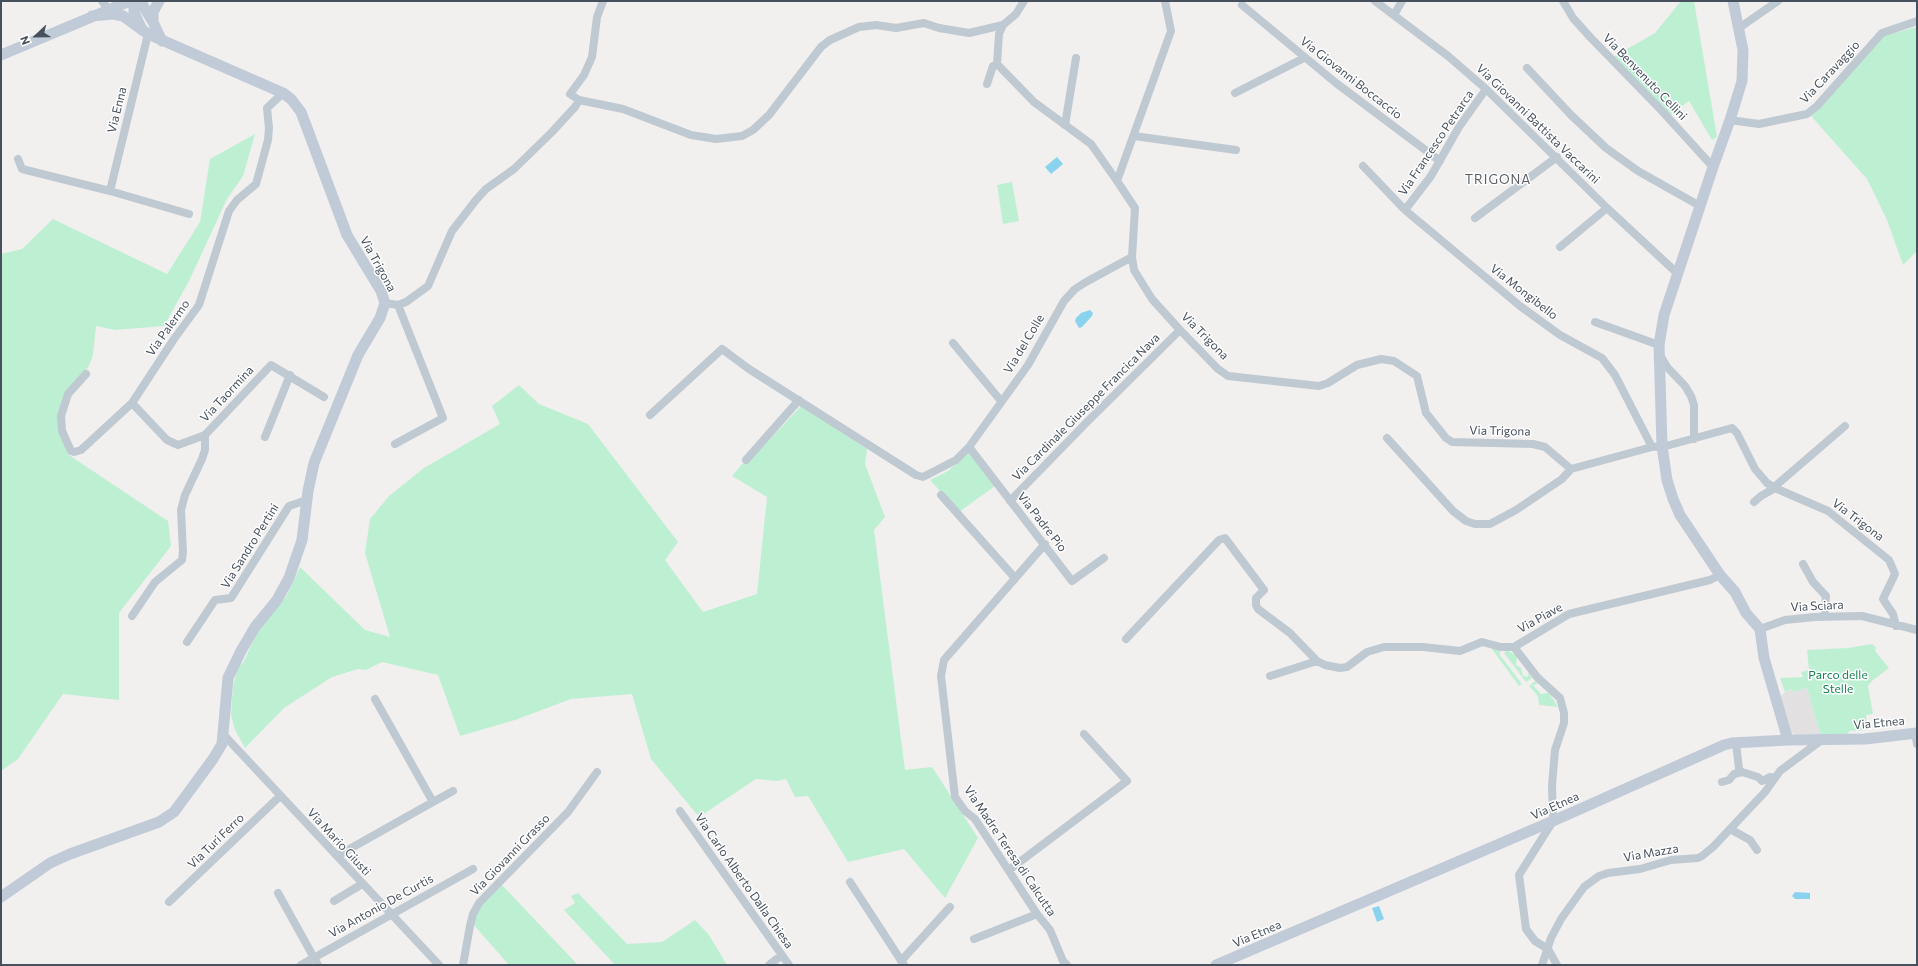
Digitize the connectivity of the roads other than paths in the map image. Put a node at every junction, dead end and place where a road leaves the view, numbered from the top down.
1 (130, 1) edge
2 (134, 1) edge
3 (138, 1) edge
4 (159, 1) edge
5 (603, 1) edge
6 (1024, 1) edge
7 (1165, 1) edge
8 (1375, 1) edge
9 (1402, 1) edge
10 (1563, 1) edge
11 (1733, 1) edge
12 (1778, 1) edge
13 (105, 5) edge
14 (1242, 5) dead end
15 (1394, 15) junction
16 (92, 16) junction
17 (1917, 21) edge
18 (153, 22) junction
19 (1003, 26) junction
20 (1739, 28) junction
21 (145, 33) junction
22 (162, 41) junction
23 (1, 55) edge
24 (1076, 58) dead end
25 (1304, 58) junction
26 (997, 64) junction
27 (1527, 68) dead end
28 (987, 84) dead end
29 (1486, 89) junction
30 (283, 93) junction
31 (1235, 93) dead end
32 (578, 100) junction
33 (1730, 120) junction
34 (1065, 125) junction
35 (1134, 136) junction
36 (1236, 150) dead end
37 (1557, 157) junction
38 (18, 159) dead end
39 (1440, 161) junction
40 (1363, 166) dead end
41 (1713, 167) junction
42 (1117, 181) junction
43 (110, 191) junction
44 (1700, 206) junction
45 (1607, 208) junction
46 (1406, 210) junction
47 (189, 214) dead end
48 (1475, 218) dead end
49 (1560, 247) dead end
50 (1132, 257) junction
51 (1678, 274) junction
52 (385, 303) junction
53 (398, 305) junction
54 (1595, 322) dead end
55 (1180, 330) junction
56 (953, 343) dead end
57 (1659, 349) junction
58 (86, 374) dead end
59 (290, 375) junction
60 (324, 397) dead end
61 (799, 400) junction
62 (1001, 401) junction
63 (132, 403) junction
64 (650, 415) dead end
65 (1845, 426) dead end
66 (205, 435) junction
67 (266, 437) dead end
68 (1386, 438) dead end
69 (1694, 439) junction
70 (395, 444) dead end
71 (969, 447) junction
72 (1657, 447) junction
73 (746, 460) dead end
74 (1571, 469) junction
75 (1774, 488) junction
76 (942, 495) dead end
77 (307, 500) junction
78 (1010, 500) junction
79 (1754, 502) dead end
80 (1045, 544) junction
81 (1104, 558) dead end
82 (1803, 564) dead end
83 (1720, 575) junction
84 (1015, 578) junction
85 (132, 616) dead end
86 (1824, 617) junction
87 (1896, 626) junction
88 (1760, 629) junction
89 (1917, 630) edge
90 (1126, 639) dead end
91 (186, 642) dead end
92 (1514, 647) junction
93 (1318, 661) junction
94 (1270, 676) dead end
95 (375, 699) dead end
96 (223, 734) junction
97 (1084, 734) dead end
98 (1916, 736) edge
99 (1823, 739) junction
100 (1788, 740) junction
101 (1736, 743) junction
102 (597, 772) dead end
103 (1742, 772) junction
104 (1774, 778) junction
105 (1722, 782) dead end
106 (452, 791) dead end
107 (280, 796) junction
108 (433, 802) junction
109 (680, 811) dead end
110 (1553, 821) junction
111 (1730, 829) junction
112 (1757, 850) dead end
113 (337, 856) junction
114 (473, 869) dead end
115 (1009, 870) junction
116 (850, 882) dead end
117 (362, 884) junction
118 (278, 893) dead end
119 (1, 897) edge
120 (334, 901) dead end
121 (169, 902) dead end
122 (950, 908) dead end
123 (1037, 914) junction
124 (391, 915) junction
125 (974, 939) dead end
126 (1548, 949) junction
127 (782, 955) junction
128 (316, 961) edge
129 (902, 963) edge
130 (301, 965) edge
131 (439, 965) edge
132 (463, 965) edge
133 (769, 965) edge
134 (789, 965) edge
135 (1067, 965) edge
136 (1216, 965) edge
137 (1542, 965) edge
138 (1557, 965) edge

1 - 13 street
2 - 21 street
3 - 18 street
4 - 18 street
5 - 32 street
6 - 19 street
7 - 35 street
8 - 15 street, Via Giovanni Battista Vaccarini
9 - 15 street
10 - 41 street, Via Benvenuto Cellini
11 - 20 street
12 - 20 street
13 - 16 street
14 - 25 street, Via Giovanni Boccaccio
15 - 29 street, Via Giovanni Battista Vaccarini
16 - 21 street, Via Trigona
16 - 23 street
17 - 33 street, Via Caravaggio
18 - 22 street
19 - 26 street
19 - 32 street
20 - 33 street
21 - 22 street, Via Trigona
21 - 43 street, Via Enna
22 - 30 street, Via Trigona
24 - 34 street
25 - 31 street
25 - 39 street, Via Giovanni Boccaccio
26 - 28 street
26 - 34 street
27 - 44 street
29 - 37 street, Via Giovanni Battista Vaccarini
29 - 39 street, Via Francesco Petrarca
30 - 52 street, Via Trigona
30 - 63 street, Via Palermo
32 - 53 street, Via Trigona
33 - 41 street
34 - 42 street
35 - 36 street
35 - 42 street
37 - 45 street, Via Giovanni Battista Vaccarini
37 - 48 street
38 - 43 street
39 - 46 street, Via Francesco Petrarca
40 - 46 street, Via Mongibello
41 - 44 street
42 - 50 street
43 - 47 street
44 - 51 street
45 - 49 street
45 - 51 street, Via Giovanni Battista Vaccarini
46 - 72 street, Via Mongibello
50 - 55 street, Via Trigona
50 - 62 street, Via del Colle
51 - 57 street
52 - 53 street, Via Trigona
52 - 77 street
53 - 70 street
54 - 57 street
55 - 74 street, Via Trigona
55 - 78 street, Via Cardinale Giuseppe Francica Nava
56 - 62 street
57 - 69 street
57 - 72 street
58 - 63 street, Via Palermo
59 - 60 street, Via Taormina
59 - 66 street, Via Taormina
59 - 67 street
61 - 64 street, Via del Colle
61 - 71 street, Via del Colle
61 - 73 street
62 - 71 street, Via del Colle
63 - 66 street, Via Taormina
65 - 75 street
66 - 85 street
68 - 74 street
69 - 72 street, Via Trigona
69 - 75 street, Via Trigona
71 - 78 street, Via Padre Pio
72 - 74 street, Via Trigona
72 - 83 street
75 - 79 street
75 - 87 street, Via Trigona
76 - 84 street
77 - 91 street, Via Sandro Pertini
77 - 96 street
78 - 80 street, Via Padre Pio
80 - 81 street, Via Padre Pio
80 - 84 street, Via Madre Teresa di Calcutta
82 - 86 street
83 - 88 street
83 - 92 street, Via Piave
84 - 115 street, Via Madre Teresa di Calcutta
86 - 87 street, Via Sciara
86 - 88 street, Via Sciara
87 - 89 street, Via Sciara
88 - 100 street
90 - 93 street
92 - 93 street
92 - 110 street, Via Piave
93 - 94 street
95 - 108 street
96 - 107 street, Via Mario Giusti
96 - 119 street
97 - 115 street
98 - 99 street, Via Etnea
99 - 100 street, Via Etnea
99 - 104 street, Via Mazza
100 - 101 street, Via Etnea
101 - 103 street
101 - 110 street, Via Etnea
102 - 132 street, Via Giovanni Grasso
103 - 104 street
103 - 105 street
104 - 111 street, Via Mazza
106 - 108 street
107 - 113 street, Via Mario Giusti
107 - 121 street, Via Turi Ferro
108 - 113 street
109 - 127 street, Via Carlo Alberto Dalla Chiesa
110 - 126 street
110 - 136 street, Via Etnea
111 - 112 street
111 - 126 street, Via Mazza
113 - 117 street, Via Mario Giusti
114 - 124 street, Via Antonio De Curtis
115 - 123 street, Via Madre Teresa di Calcutta
116 - 129 street
117 - 120 street
117 - 124 street, Via Mario Giusti
118 - 128 street
122 - 129 street
123 - 125 street
123 - 135 street, Via Madre Teresa di Calcutta
124 - 128 street, Via Antonio De Curtis
124 - 131 street, Via Mario Giusti
126 - 137 street, Via Mazza
126 - 138 street
127 - 133 street
127 - 134 street, Via Carlo Alberto Dalla Chiesa
128 - 130 street, Via Antonio De Curtis

